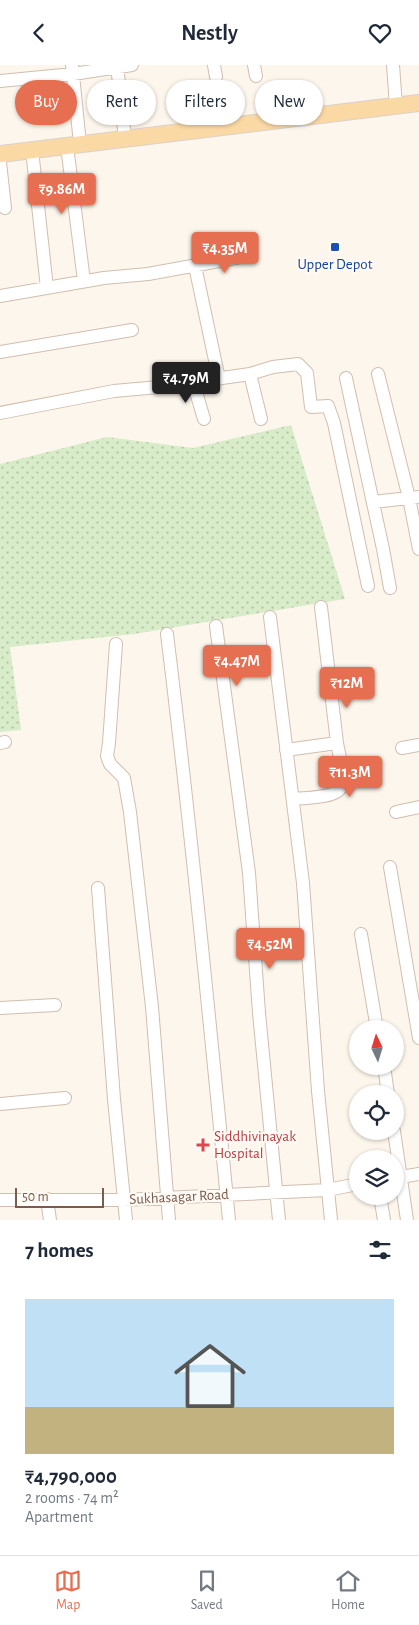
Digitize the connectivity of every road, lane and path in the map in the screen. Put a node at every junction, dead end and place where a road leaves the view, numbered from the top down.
1 (30, 65) edge
2 (132, 65) edge
3 (393, 65) edge
4 (117, 66) edge
5 (72, 70) edge
6 (31, 78) junction
7 (0, 81) edge
8 (419, 103) edge
9 (396, 106) junction
10 (125, 139) junction
11 (74, 145) junction
12 (32, 150) junction
13 (0, 154) edge
14 (0, 162) edge
15 (5, 208) dead end
16 (241, 257) dead end
17 (196, 266) junction
18 (84, 281) junction
19 (47, 288) junction
20 (0, 296) edge
21 (132, 330) dead end
22 (0, 352) edge
23 (250, 374) junction
24 (378, 374) dead end
25 (346, 378) dead end
26 (219, 379) junction
27 (194, 382) junction
28 (0, 413) edge
29 (204, 419) dead end
30 (261, 419) dead end
31 (414, 498) edge
32 (373, 502) junction
33 (419, 549) edge
34 (368, 586) dead end
35 (390, 588) dead end
36 (322, 607) dead end
37 (270, 617) dead end
38 (216, 626) dead end
39 (167, 634) dead end
40 (116, 645) dead end
41 (337, 743) junction
42 (419, 745) edge
43 (402, 748) dead end
44 (286, 750) junction
45 (292, 799) junction
46 (419, 807) edge
47 (396, 812) dead end
48 (390, 867) dead end
49 (98, 888) dead end
50 (361, 934) dead end
51 (54, 1005) dead end
52 (0, 1009) edge
53 (375, 1020) edge
54 (419, 1038) edge
55 (65, 1098) dead end
56 (0, 1104) edge
57 (419, 1174) edge
58 (404, 1176) edge
59 (349, 1186) edge
60 (327, 1190) junction
61 (276, 1193) junction
62 (226, 1195) junction
63 (167, 1198) junction
64 (47, 1199) junction
65 (0, 1200) edge
66 (123, 1201) junction
67 (382, 1205) edge
68 (404, 1205) edge
69 (50, 1220) edge
70 (126, 1220) edge
71 (169, 1220) edge
72 (228, 1220) edge
73 (279, 1220) edge
74 (331, 1220) edge
75 (384, 1220) edge
76 (407, 1220) edge

1 - 6 street
2 - 4 street
3 - 9 street
4 - 5 street
4 - 10 street
5 - 6 street
5 - 11 street
6 - 7 street
8 - 9 main road
9 - 10 main road
10 - 11 main road
11 - 12 main road
11 - 18 street
12 - 13 main road
12 - 19 street
14 - 15 street
16 - 17 street
17 - 18 street
17 - 26 street
18 - 19 street
19 - 20 street
21 - 22 street
23 - 26 street
23 - 30 street
23 - 34 street
24 - 31 street
25 - 32 street
26 - 27 street
27 - 28 street
27 - 29 street
31 - 32 street
31 - 33 street
32 - 35 street
36 - 41 street
37 - 44 street
38 - 61 street
39 - 62 street
40 - 63 street
41 - 44 street
41 - 45 street
42 - 43 street
44 - 45 street
45 - 60 street
46 - 47 street
48 - 54 street
49 - 66 street
50 - 53 street
51 - 52 street
55 - 56 street
57 - 58 street
59 - 60 street, Sukhasagar Road
60 - 61 street, Sukhasagar Road
60 - 74 street
61 - 62 street, Sukhasagar Road
61 - 73 street
62 - 63 street, Sukhasagar Road
62 - 72 street
63 - 66 street, Sukhasagar Road
63 - 71 street
64 - 65 street, Sukhasagar Road
64 - 66 street, Sukhasagar Road
64 - 69 street
66 - 70 street
67 - 75 street
68 - 76 street

